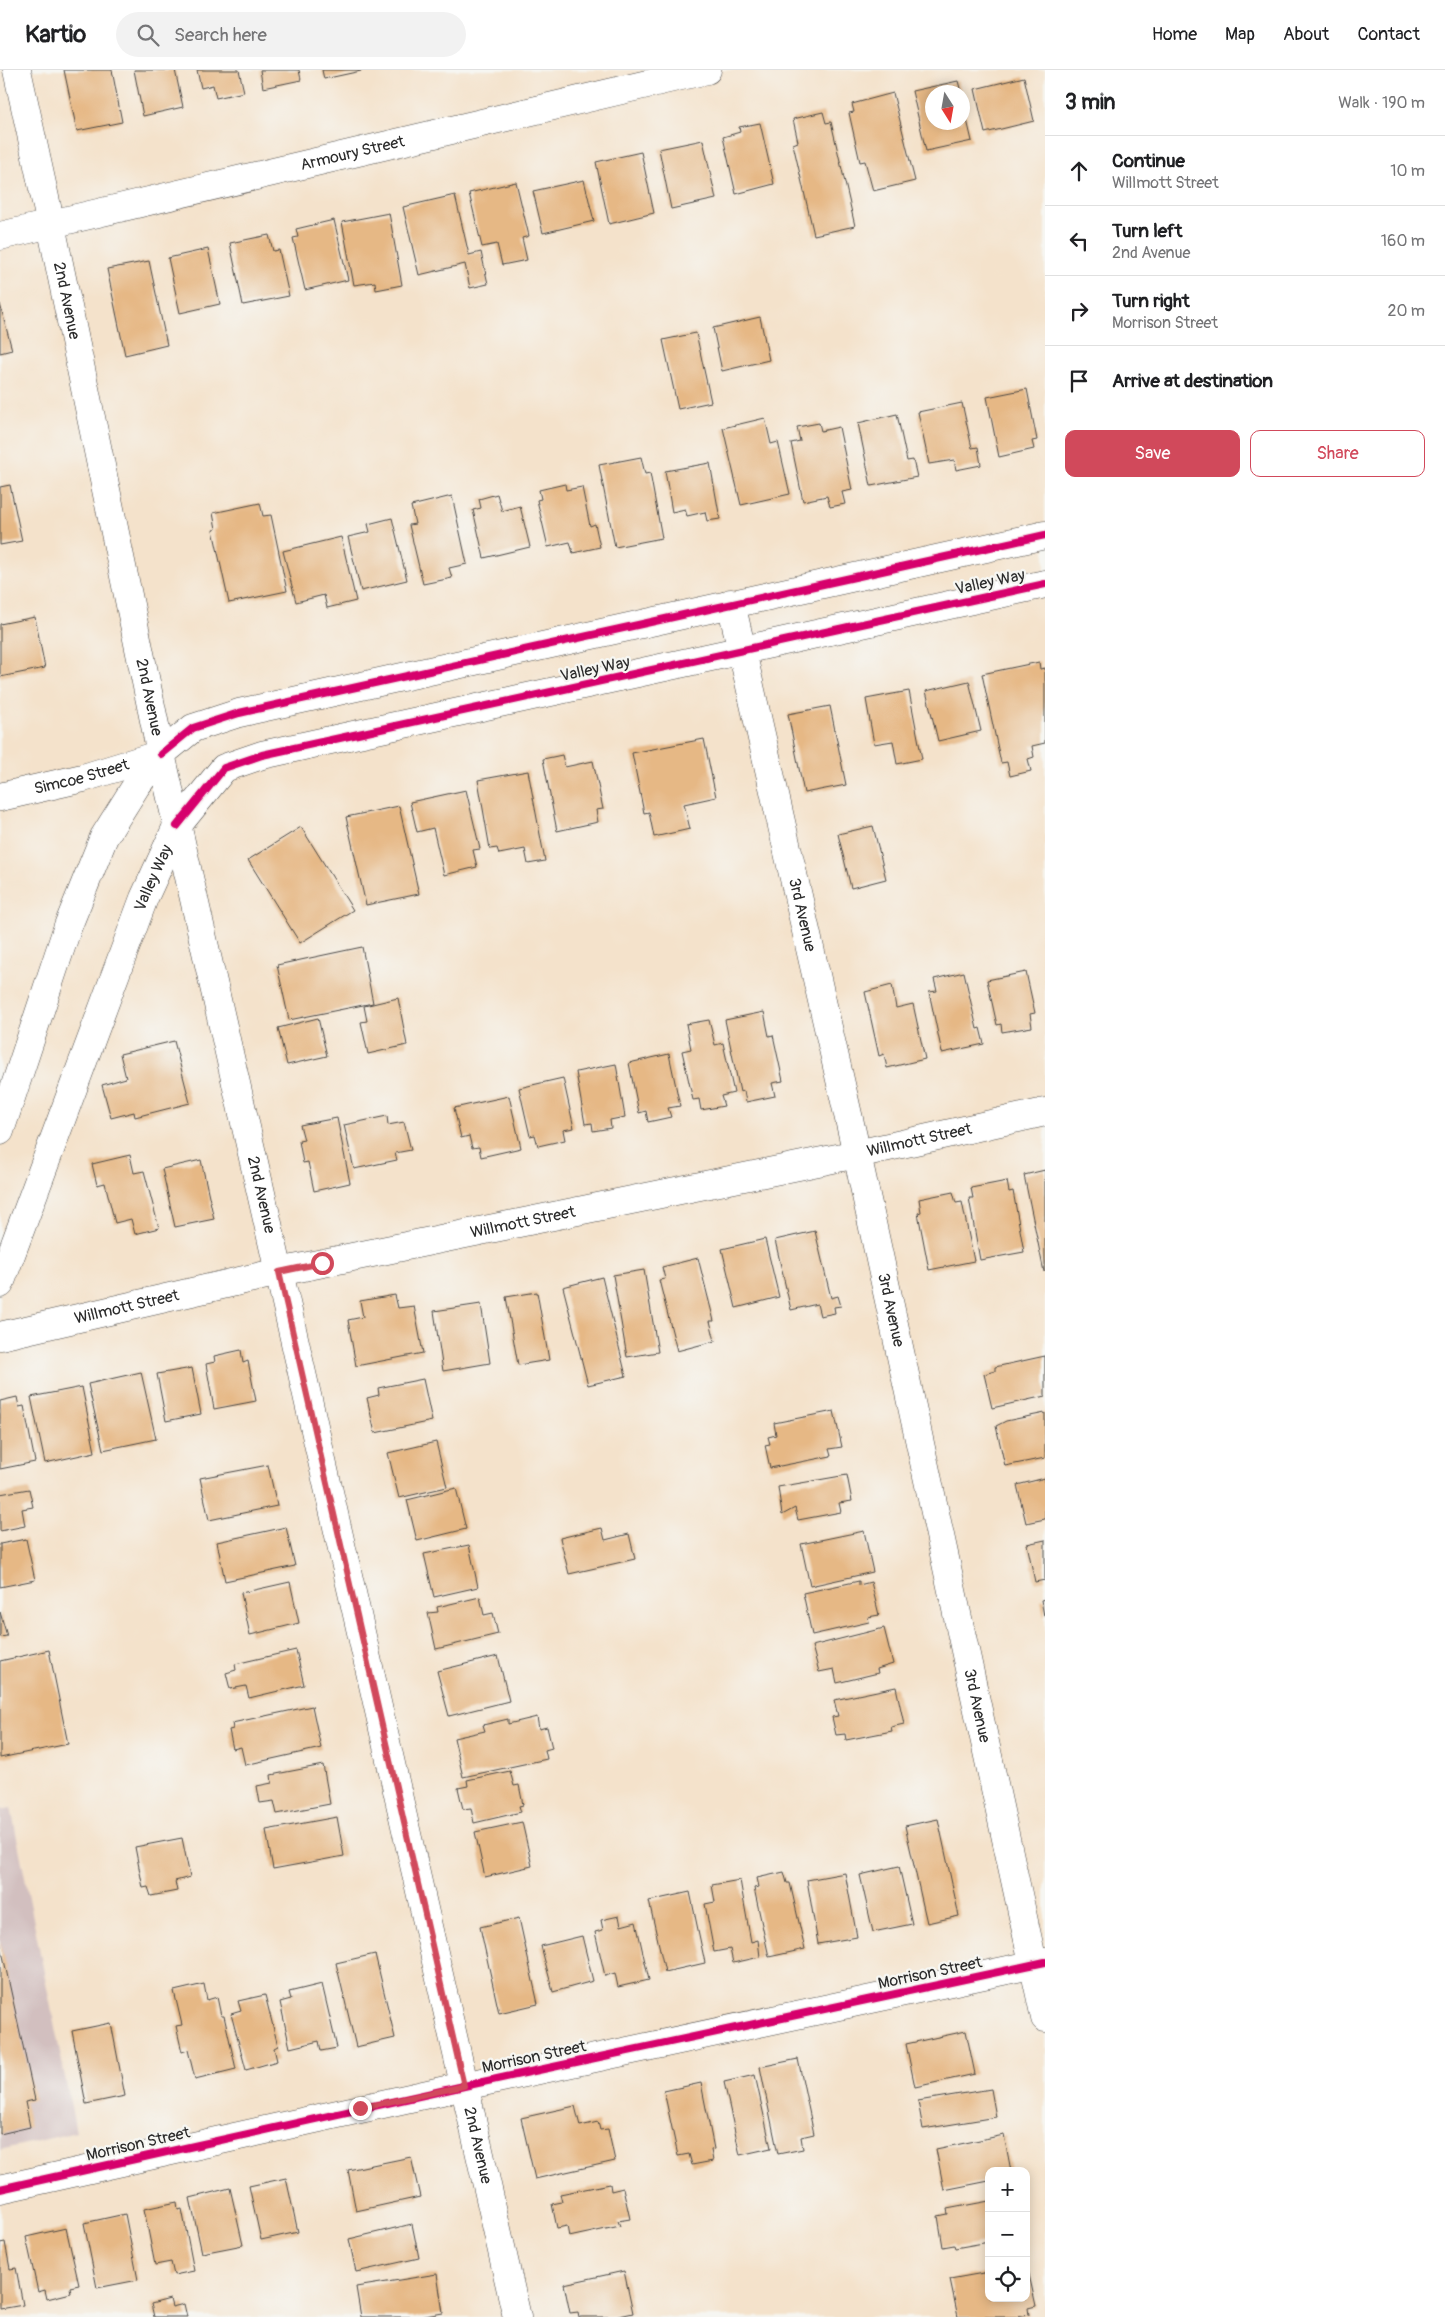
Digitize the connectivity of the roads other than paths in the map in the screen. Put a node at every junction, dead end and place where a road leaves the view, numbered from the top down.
1 (17, 70) edge
2 (707, 70) edge
3 (622, 80) edge
4 (51, 225) junction
5 (0, 236) edge
6 (1045, 535) edge
7 (1045, 584) edge
8 (731, 603) junction
9 (742, 651) junction
10 (161, 754) junction
11 (0, 797) edge
12 (177, 826) junction
13 (1045, 1112) edge
14 (0, 1132) edge
15 (857, 1154) junction
16 (279, 1272) junction
17 (0, 1284) edge
18 (0, 1336) edge
19 (1039, 1963) edge
20 (1045, 2018) edge
21 (464, 2086) junction
22 (0, 2188) edge
23 (517, 2317) edge

1 - 4 street, 2nd Avenue
2 - 3 street, Armoury Street
3 - 4 street, Armoury Street
4 - 5 street, Armoury Street
4 - 10 street, 2nd Avenue
6 - 8 street
7 - 9 street, Valley Way
8 - 9 street, 3rd Avenue
8 - 10 street
9 - 12 street, Valley Way
9 - 15 street, 3rd Avenue
10 - 11 street, Simcoe Street
10 - 12 street, 2nd Avenue
10 - 14 street
12 - 16 street, 2nd Avenue
12 - 17 street, Valley Way
13 - 15 street, Willmott Street
15 - 16 street, Willmott Street
15 - 19 street, 3rd Avenue
16 - 18 street, Willmott Street
16 - 21 street, 2nd Avenue
19 - 20 street, 3rd Avenue
19 - 21 street, Morrison Street
21 - 22 street, Morrison Street
21 - 23 street, 2nd Avenue

